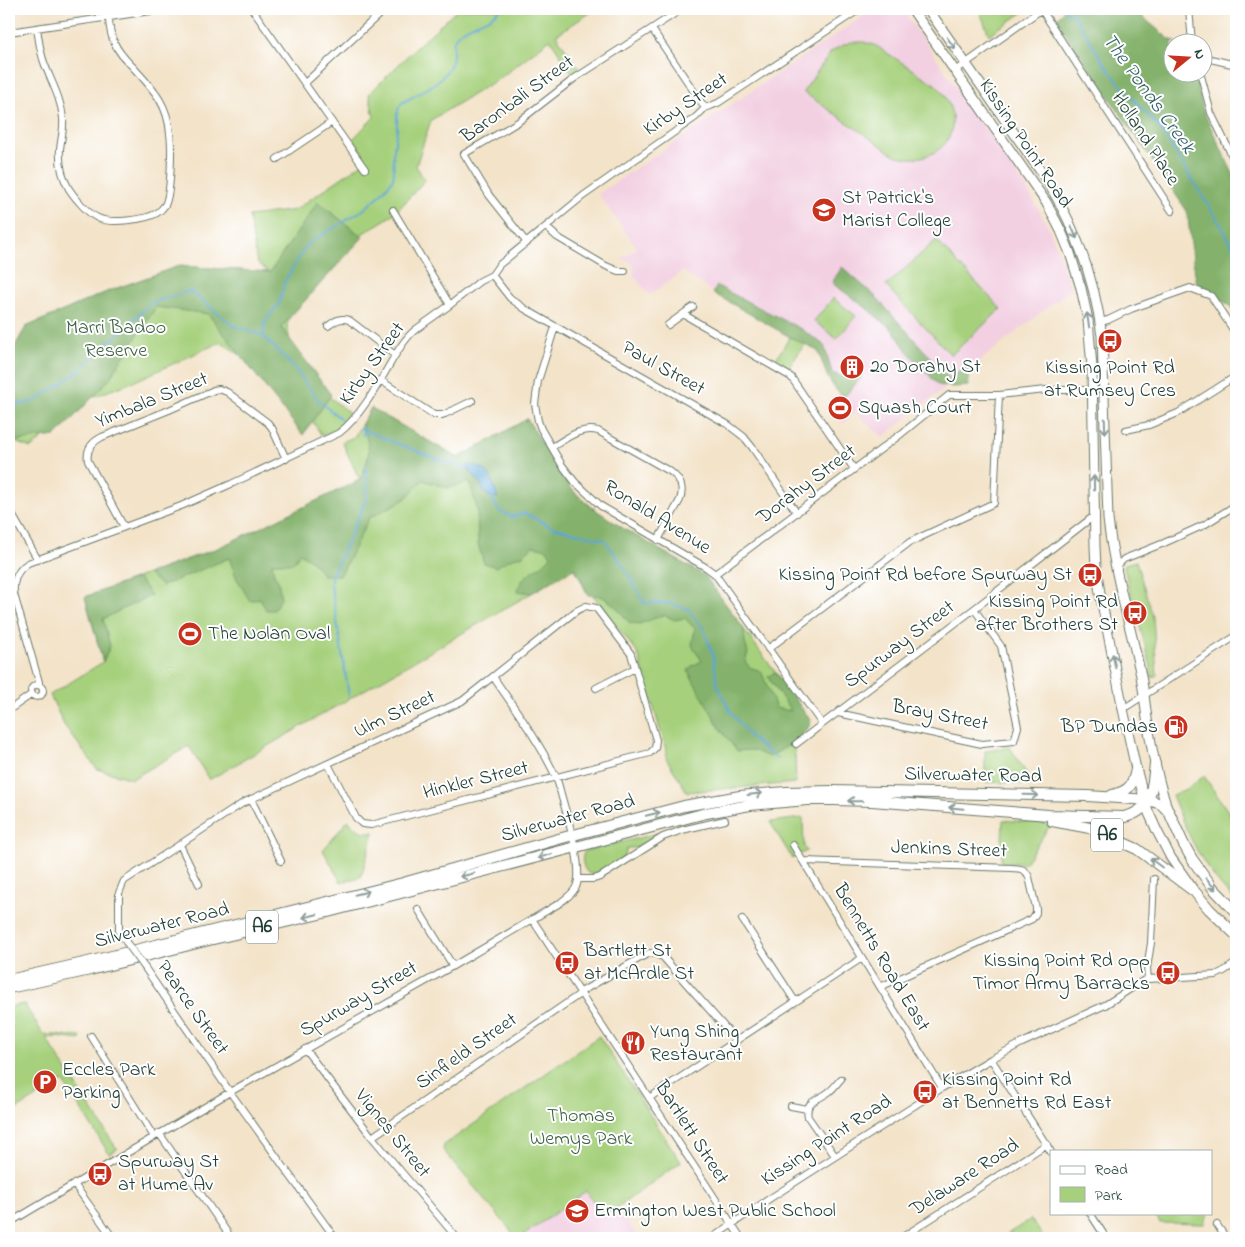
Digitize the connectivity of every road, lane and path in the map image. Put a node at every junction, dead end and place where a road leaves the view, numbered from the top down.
1 (108, 9) edge
2 (164, 9) edge
3 (252, 9) edge
4 (385, 9) edge
5 (682, 9) edge
6 (860, 9) edge
7 (912, 9) edge
8 (928, 9) edge
9 (1041, 9) edge
10 (1189, 9) edge
11 (109, 17) junction
12 (36, 28) junction
13 (652, 28) junction
14 (9, 32) edge
15 (1191, 32) edge
16 (1212, 60) edge
17 (966, 64) junction
18 (1236, 65) edge
19 (955, 71) junction
20 (1203, 82) edge
21 (305, 84) junction
22 (705, 108) junction
23 (332, 122) junction
24 (277, 158) dead end
25 (1236, 164) edge
26 (365, 169) dead end
27 (393, 210) dead end
28 (1172, 211) dead end
29 (546, 227) junction
30 (527, 243) junction
31 (625, 271) dead end
32 (492, 276) junction
33 (450, 306) junction
34 (693, 307) dead end
35 (683, 314) junction
36 (1100, 322) junction
37 (668, 325) dead end
38 (328, 326) dead end
39 (555, 327) junction
40 (1236, 334) edge
41 (395, 355) junction
42 (1236, 376) edge
43 (380, 380) junction
44 (1092, 390) junction
45 (999, 395) junction
46 (472, 401) dead end
47 (1126, 430) dead end
48 (552, 447) junction
49 (286, 459) junction
50 (854, 469) junction
51 (1236, 505) edge
52 (9, 509) edge
53 (797, 513) junction
54 (1094, 516) junction
55 (124, 527) junction
56 (658, 540) junction
57 (38, 560) junction
58 (1116, 573) junction
59 (715, 574) junction
60 (16, 602) junction
61 (9, 604) edge
62 (974, 610) junction
63 (1236, 636) edge
64 (768, 649) junction
65 (635, 668) junction
66 (494, 678) junction
67 (596, 688) dead end
68 (1144, 696) junction
69 (1123, 709) junction
70 (9, 710) edge
71 (838, 712) junction
72 (822, 724) junction
73 (656, 740) joint
74 (796, 744) dead end
75 (328, 764) junction
76 (1155, 764) junction
77 (1136, 769) junction
78 (556, 778) junction
79 (1104, 797) junction
80 (251, 799) junction
81 (1146, 801) junction
82 (1004, 812) junction
83 (1169, 812) junction
84 (724, 820) dead end
85 (572, 835) junction
86 (180, 845) junction
87 (793, 845) dead end
88 (575, 848) junction
89 (281, 861) dead end
90 (804, 861) junction
91 (578, 879) junction
92 (1154, 880) dead end
93 (199, 884) dead end
94 (1195, 892) junction
95 (418, 909) dead end
96 (1236, 912) edge
97 (532, 919) junction
98 (742, 919) dead end
99 (1236, 935) edge
100 (126, 942) joint
101 (862, 958) junction
102 (1236, 963) edge
103 (453, 966) junction
104 (1148, 979) junction
105 (9, 980) edge
106 (880, 987) junction
107 (9, 988) edge
108 (580, 993) junction
109 (795, 1001) junction
110 (91, 1036) dead end
111 (736, 1040) junction
112 (305, 1049) junction
113 (991, 1059) junction
114 (840, 1079) dead end
115 (942, 1088) junction
116 (230, 1092) junction
117 (649, 1098) junction
118 (791, 1106) dead end
119 (807, 1110) junction
120 (157, 1135) junction
121 (372, 1137) junction
122 (1047, 1144) junction
123 (1050, 1150) edge
124 (835, 1156) junction
125 (74, 1184) junction
126 (1091, 1214) edge
127 (9, 1223) edge
128 (732, 1224) junction
129 (1218, 1225) dead end
130 (112, 1237) edge
131 (231, 1238) edge
132 (335, 1238) edge
133 (457, 1238) edge
134 (712, 1238) edge
135 (741, 1238) edge
136 (900, 1238) edge
137 (1106, 1238) edge
138 (1226, 1238) edge

1 - 11 street
2 - 11 street
3 - 21 street
4 - 21 street
5 - 13 street, Baronbali Street
6 - 22 street, Kirby Street
7 - 19 main road, Kissing Point Road
8 -> 17 main road, Kissing Point Road
9 - 17 street
9 - 28 street, Holland Place
10 - 15 street
11 - 12 street
11 - 12 street
12 - 14 street
13 - 22 street
13 - 30 street, Baronbali Street
16 - 18 street
17 - 19 street
17 -> 36 main road, Kissing Point Road
44 -> 19 main road, Kissing Point Road
20 - 25 street
21 - 23 street
22 - 29 street, Kirby Street
23 - 24 street
23 - 26 street
27 - 33 street
29 - 30 street, Kirby Street
29 - 31 street
30 - 32 street, Kirby Street
32 - 33 street, Kirby Street
32 - 39 street, Paul Street
33 - 41 street, Kirby Street
34 - 35 street
35 - 37 street
35 - 50 street
36 - 40 street
36 -> 58 main road, Kissing Point Road
38 - 41 street
39 - 48 street, Ronald Avenue
39 - 53 street, Paul Street
41 - 43 street, Kirby Street
42 - 47 street
43 - 46 street
43 - 49 street, Kirby Street
44 - 45 street, Dorahy Street
54 -> 44 main road, Kissing Point Road
45 - 50 street, Dorahy Street
45 - 64 street
48 - 56 street, Ronald Avenue
48 - 56 street
49 - 55 street, Kirby Street
49 - 55 street, Yimbala Street
50 - 53 street, Dorahy Street
51 - 58 street
52 - 57 street
53 - 59 street, Dorahy Street
54 - 62 street, Spurway Street
69 -> 54 main road, Kissing Point Road
55 - 57 street, Kirby Street
56 - 59 street, Ronald Avenue
57 - 60 street, Kirby Street
58 - 68 main road, Kissing Point Road
59 - 64 street
60 - 61 street
60 - 70 street, Kirby Street
62 - 71 street, Spurway Street
62 - 71 street, Bray Street
63 - 68 street
64 - 72 street
65 - 66 street, Ulm Street
65 - 67 street
65 - 73 street, Ulm Street
66 - 75 street, Ulm Street
66 - 78 street
68 - 69 street
68 - 76 main road, Kissing Point Road
69 - 77 main road, Kissing Point Road
71 - 72 street, Spurway Street
72 - 74 street, Spurway Street
73 - 78 street, Hinkler Street
75 - 78 street, Hinkler Street
75 - 80 street, Ulm Street
76 - 81 highway
76 - 83 main road, Kissing Point Road
77 - 79 highway
77 - 81 main road, Kissing Point Road
78 - 85 street
79 - 81 highway, Silverwater Road / A6
85 -> 79 highway, Silverwater Road / A6
80 - 86 street, Ulm Street
80 - 89 street
81 - 82 highway, Silverwater Road / A6
81 - 83 highway, Silverwater Road / A6
81 - 94 main road, Kissing Point Road
82 -> 88 highway, Silverwater Road / A6
94 -> 82 highway, Silverwater Road / A6
83 -> 96 highway, Kissing Point Road
84 - 91 street
85 - 88 street
105 -> 85 highway, Silverwater Road / A6
86 - 93 street
86 - 100 street, Ulm Street
87 - 90 street, Bennetts Road East
88 - 91 street
88 -> 107 highway, Silverwater Road / A6
90 - 101 street, Bennetts Road East
90 - 106 street, Jenkins Street
91 - 97 street, Spurway Street
92 - 104 street
94 - 99 highway, Kissing Point Road / A6
95 - 103 street
97 - 103 street, Spurway Street
97 - 108 street, Bartlett Street
98 - 109 street
100 - 116 street, Pearce Street, bridge
101 - 106 street, Bennetts Road East
101 - 109 street
102 - 104 street, Kissing Point Road
103 - 112 street, Spurway Street
104 - 113 street, Kissing Point Road
106 - 115 street, Bennetts Road East
108 - 111 street, Sinfield Street
108 - 117 street, Bartlett Street
108 - 121 street, Sinfield Street
109 - 111 street
110 - 120 street
111 - 117 street
112 - 116 street, Spurway Street
112 - 121 street, Vignes Street
113 - 115 street, Kissing Point Road
113 - 122 street
114 - 119 street
115 - 124 street, Kissing Point Road
116 - 120 street, Spurway Street
116 - 132 street, Pearce Street
117 - 128 street, Bartlett Street
118 - 119 street
119 - 124 street
120 - 125 street, Spurway Street
120 - 131 street
121 - 133 street, Vignes Street
122 - 123 street
122 - 136 street, Delaware Road
124 - 128 street, Kissing Point Road
125 - 127 street, Spurway Street
125 - 130 street
126 - 137 street
128 - 134 street, Kissing Point Road
128 - 135 street, Bartlett Street
129 - 138 street

